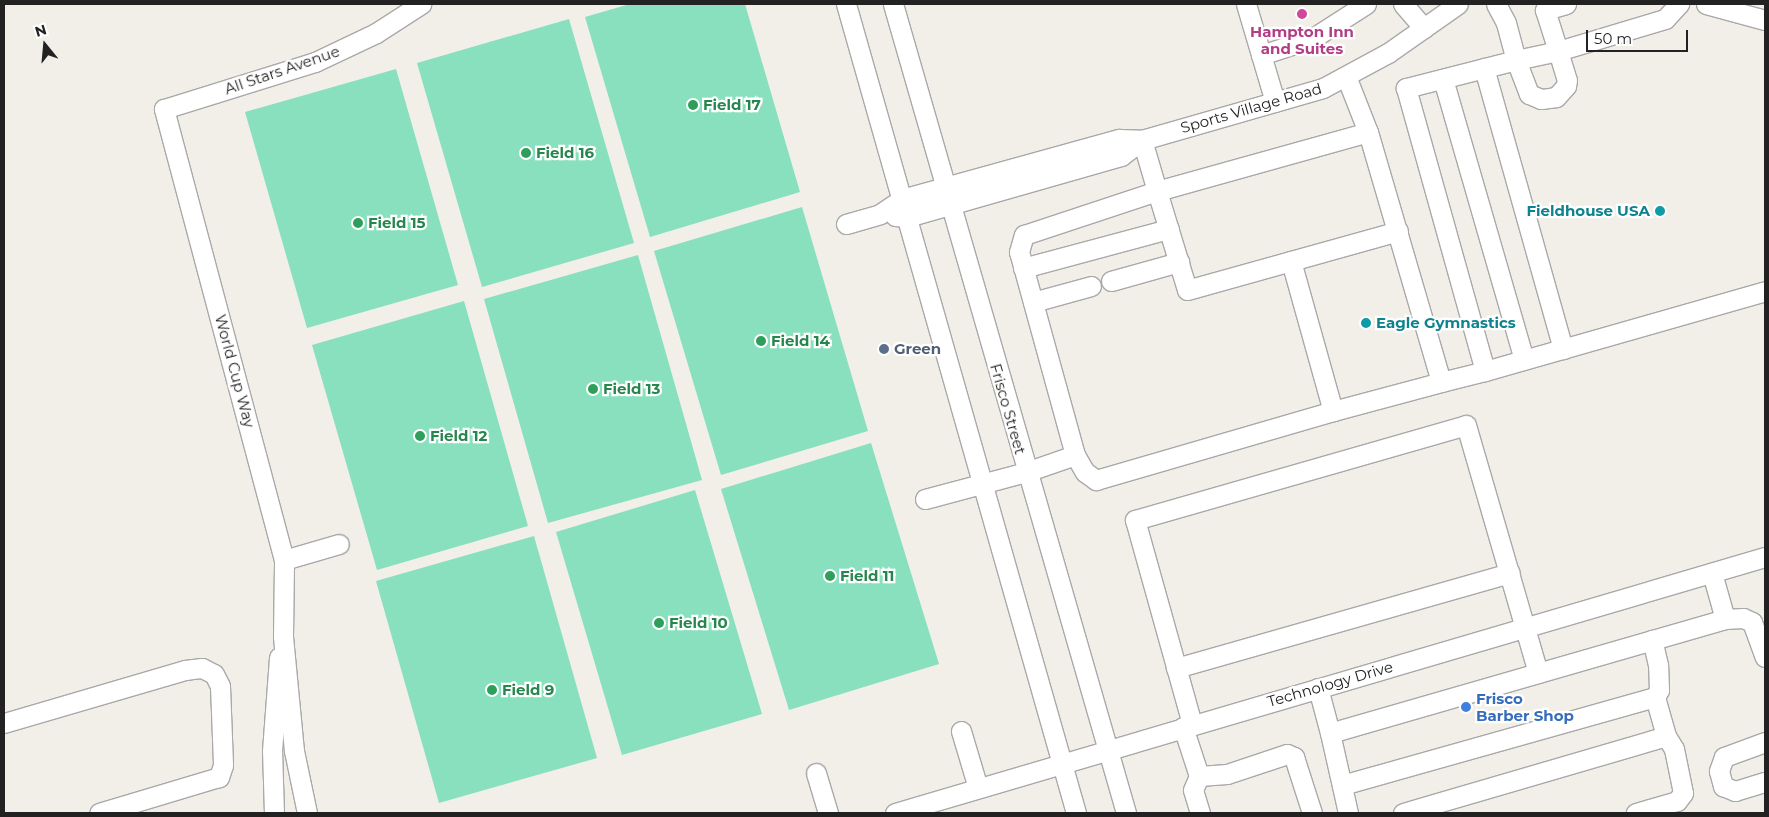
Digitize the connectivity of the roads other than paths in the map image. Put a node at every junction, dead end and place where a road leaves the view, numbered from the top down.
1 (421, 4) edge
2 (846, 4) edge
3 (893, 4) edge
4 (1246, 4) edge
5 (1403, 4) edge
6 (1458, 4) edge
7 (1496, 4) edge
8 (1566, 4) edge
9 (1679, 4) edge
10 (1706, 4) edge
11 (1356, 7) edge
12 (1765, 20) edge
13 (1424, 28) junction
14 (1558, 51) junction
15 (1261, 55) junction
16 (1516, 60) junction
17 (1484, 68) junction
18 (1346, 76) junction
19 (1443, 79) junction
20 (1275, 102) junction
21 (164, 109) joint
22 (1368, 132) junction
23 (1142, 140) junction
24 (1158, 191) junction
25 (948, 196) junction
26 (904, 208) junction
27 (846, 224) dead end
28 (1169, 229) junction
29 (1398, 231) junction
30 (1291, 261) junction
31 (1179, 262) junction
32 (1024, 268) junction
33 (1111, 281) dead end
34 (1091, 286) dead end
35 (1765, 291) edge
36 (1034, 302) junction
37 (1563, 349) junction
38 (1524, 360) junction
39 (1485, 371) junction
40 (1441, 382) junction
41 (1333, 410) junction
42 (1074, 455) junction
43 (1026, 472) junction
44 (982, 484) junction
45 (925, 499) dead end
46 (339, 544) dead end
47 (1765, 557) edge
48 (284, 560) junction
49 (1510, 573) junction
50 (1712, 573) junction
51 (1725, 619) junction
52 (1526, 628) junction
53 (283, 636) junction
54 (1652, 640) junction
55 (1765, 657) edge
56 (1176, 668) junction
57 (1538, 673) junction
58 (1318, 688) junction
59 (1656, 697) junction
60 (4, 723) edge
61 (1188, 725) junction
62 (961, 731) dead end
63 (1330, 733) junction
64 (1666, 736) junction
65 (1765, 742) edge
66 (1107, 748) junction
67 (1062, 762) junction
68 (816, 773) dead end
69 (1199, 776) junction
70 (1765, 782) edge
71 (1342, 785) junction
72 (978, 788) junction
73 (99, 813) edge
74 (274, 813) edge
75 (307, 813) edge
76 (828, 813) edge
77 (895, 813) edge
78 (1076, 813) edge
79 (1126, 813) edge
80 (1200, 813) edge
81 (1312, 813) edge
82 (1348, 813) edge
83 (1403, 813) edge
84 (1636, 813) edge

1 - 21 street, All Stars Avenue
2 - 26 street
3 - 25 street, Frisco Street
4 - 15 street
5 - 13 street
6 - 13 street, Sports Village Road
7 - 16 street
8 - 14 street
9 - 14 street
10 - 12 street
11 - 15 street
13 - 18 street, Sports Village Road
14 - 16 street
14 - 16 street
15 - 20 street
16 - 17 street
17 - 19 street
17 - 37 street
18 - 20 street, Sports Village Road
18 - 22 street
19 - 38 street
19 - 39 street
20 - 23 street, Sports Village Road
21 - 48 street, World Cup Way
22 - 24 street
22 - 29 street
23 - 24 street
23 - 25 street, Sports Village Road
24 - 28 street
24 - 32 street
25 - 26 street, Sports Village Road
25 - 43 street, Frisco Street
26 - 27 street, Sports Village Road
26 - 44 street
28 - 31 street
28 - 32 street
29 - 30 street
29 - 40 street
30 - 31 street
30 - 41 street
31 - 33 street
32 - 36 street
34 - 36 street
35 - 37 street
36 - 42 street
37 - 38 street
38 - 39 street
39 - 40 street
40 - 41 street
41 - 42 street
42 - 43 street
43 - 44 street
43 - 66 street, Frisco Street
44 - 45 street
44 - 67 street
46 - 48 street
47 - 50 street, Technology Drive
48 - 53 street, World Cup Way
49 - 52 street
49 - 56 street
49 - 56 street
50 - 51 street
50 - 52 street, Technology Drive
51 - 54 street
51 - 55 street
52 - 57 street
52 - 58 street, Technology Drive
53 - 74 street, World Cup Way
53 - 75 street, World Cup Way
54 - 57 street
54 - 59 street
56 - 61 street
57 - 63 street
58 - 61 street, Technology Drive
58 - 63 street
59 - 64 street
59 - 71 street
60 - 73 street
61 - 66 street, Technology Drive
61 - 69 street
62 - 72 street
63 - 71 street
64 - 83 street
64 - 84 street
65 - 70 street
66 - 67 street, Technology Drive
66 - 79 street, Frisco Street
67 - 72 street, Technology Drive
67 - 78 street
68 - 76 street
69 - 80 street
69 - 81 street
71 - 82 street
72 - 77 street, Technology Drive

